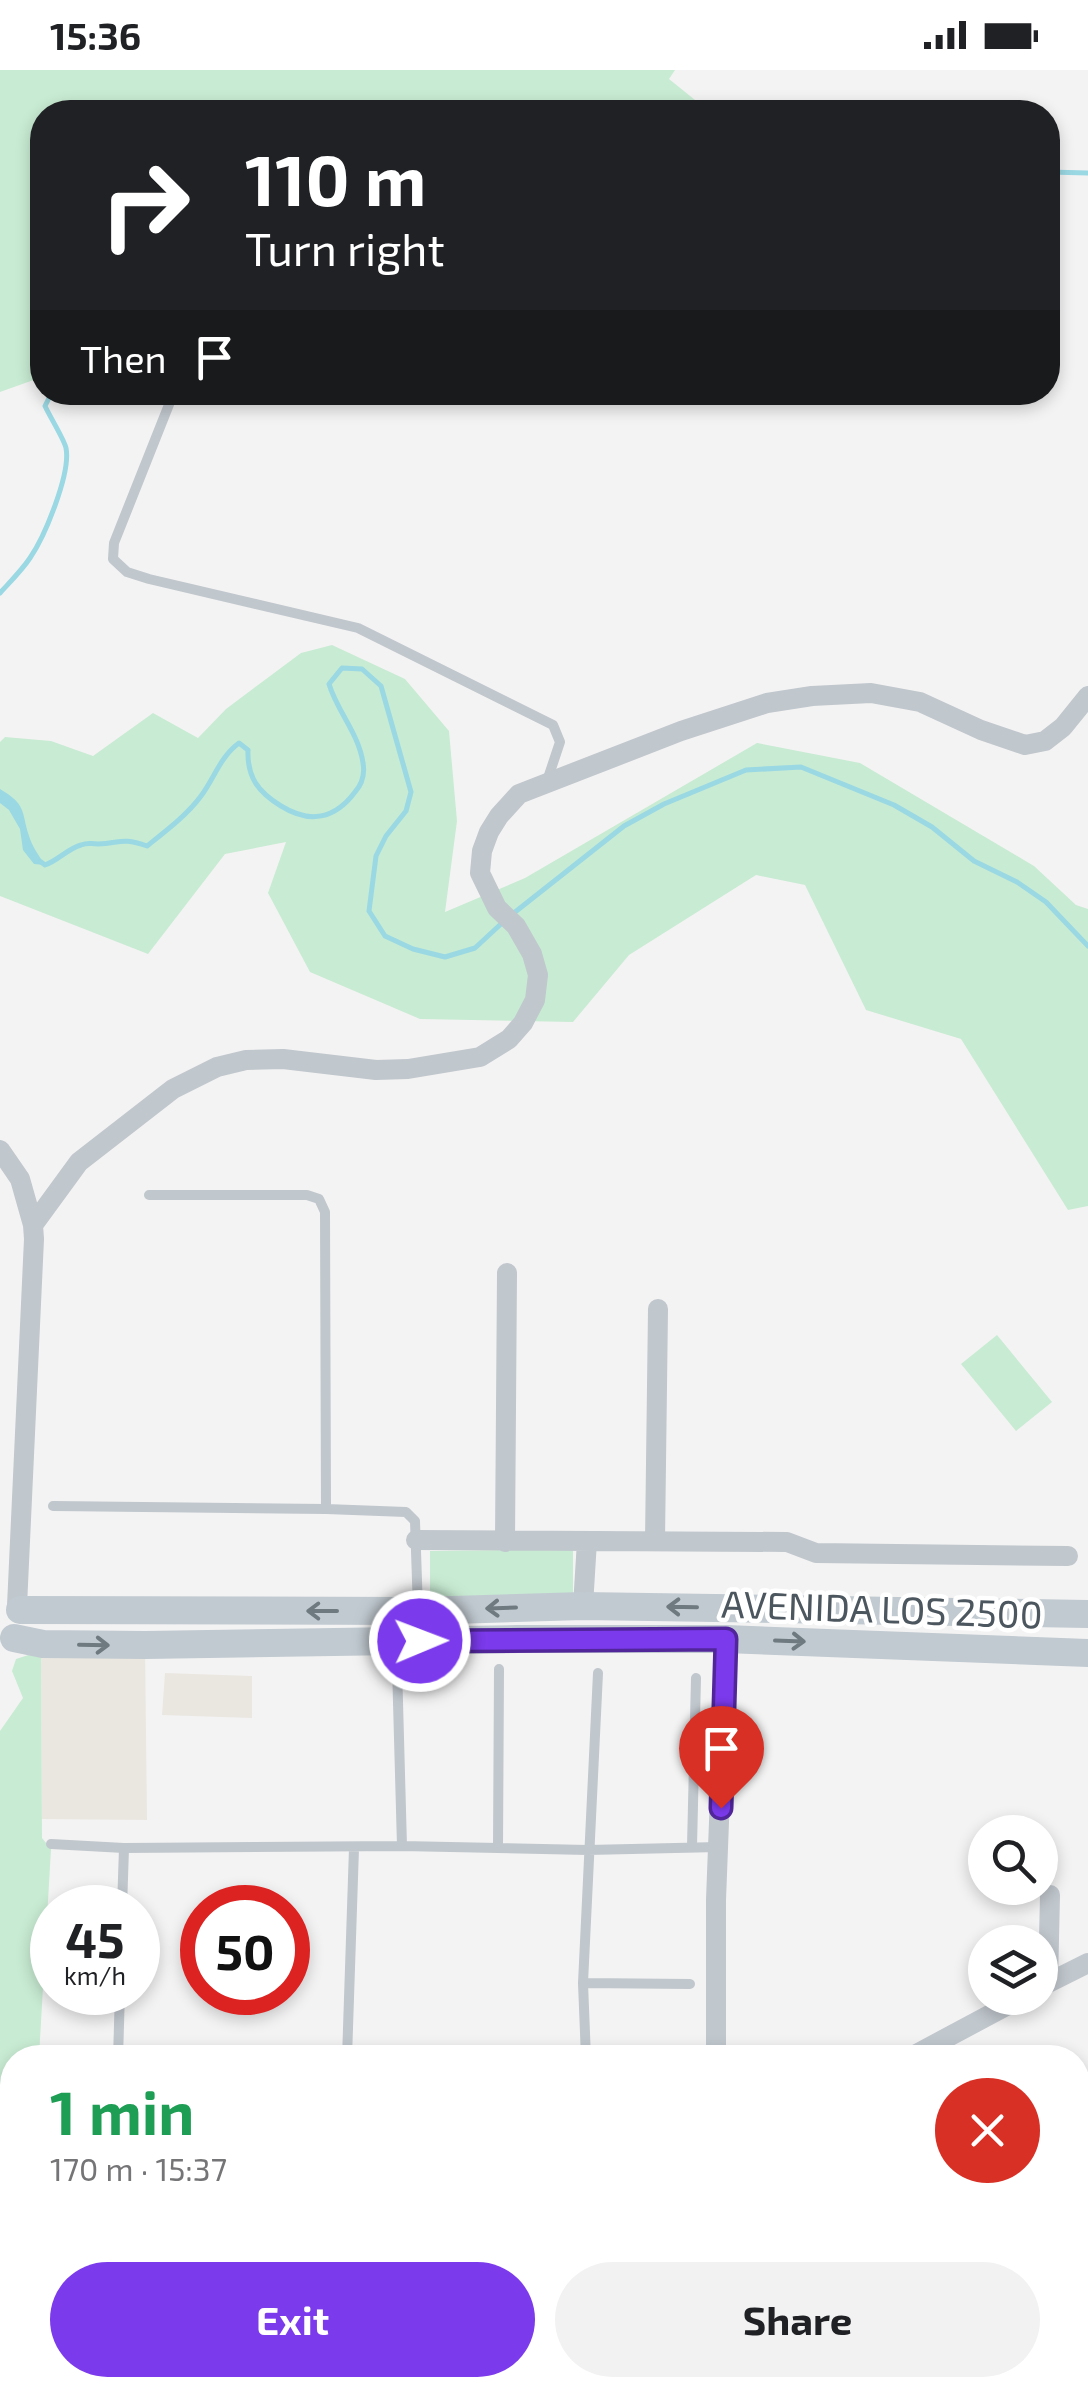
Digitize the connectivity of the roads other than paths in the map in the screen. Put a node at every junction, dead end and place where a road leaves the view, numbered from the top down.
1 (169, 405) edge
2 (1088, 696) edge
3 (547, 782) junction
4 (0, 1150) edge
5 (149, 1195) dead end
6 (33, 1225) junction
7 (507, 1273) dead end
8 (658, 1309) dead end
9 (53, 1506) dead end
10 (326, 1508) junction
11 (416, 1540) junction
12 (587, 1541) junction
13 (655, 1541) junction
14 (505, 1542) junction
15 (1068, 1556) dead end
16 (12, 1605) edge
17 (584, 1606) junction
18 (419, 1611) junction
19 (1088, 1614) edge
20 (726, 1639) junction
21 (420, 1641) junction
22 (5, 1643) edge
23 (1088, 1653) edge
24 (397, 1666) dead end
25 (499, 1670) dead end
26 (598, 1673) dead end
27 (696, 1678) dead end
28 (51, 1844) dead end
29 (402, 1846) junction
30 (692, 1847) junction
31 (720, 1847) junction
32 (124, 1848) junction
33 (354, 1848) junction
34 (498, 1848) junction
35 (588, 1850) junction
36 (123, 1885) edge
37 (1088, 1963) edge
38 (1058, 1978) edge
39 (583, 1983) junction
40 (690, 1984) dead end
41 (119, 2015) edge
42 (994, 2015) edge
43 (118, 2045) edge
44 (347, 2045) edge
45 (585, 2045) edge
46 (716, 2045) edge
47 (946, 2045) edge

1 - 3 lane
2 - 3 street
3 - 6 street
4 - 6 street
5 - 10 lane
6 - 16 street
7 - 14 street
8 - 13 street
9 - 10 lane
10 - 11 lane
11 - 14 street
11 - 18 lane
12 - 13 street
12 - 14 street
12 - 17 street
13 - 15 street
18 -> 16 main road, AVENIDA LOS 2500
16 - 22 main road, AVENIDA LOS 2500
17 -> 18 main road, AVENIDA LOS 2500
19 -> 17 main road, AVENIDA LOS 2500
18 - 21 lane
20 - 21 main road, AVENIDA LOS 2500
20 -> 23 main road, AVENIDA LOS 2500
20 - 31 street
22 -> 21 main road, AVENIDA LOS 2500
24 - 29 lane
25 - 34 lane
26 - 35 lane
27 - 30 lane
28 - 32 lane
29 - 33 lane
29 - 34 lane
30 - 31 lane
30 - 35 lane
31 - 46 street
32 - 33 lane
32 - 36 lane
33 - 44 lane
34 - 35 lane
35 - 39 lane
37 - 38 street
39 - 40 lane
39 - 45 lane
41 - 43 lane
42 - 47 street

